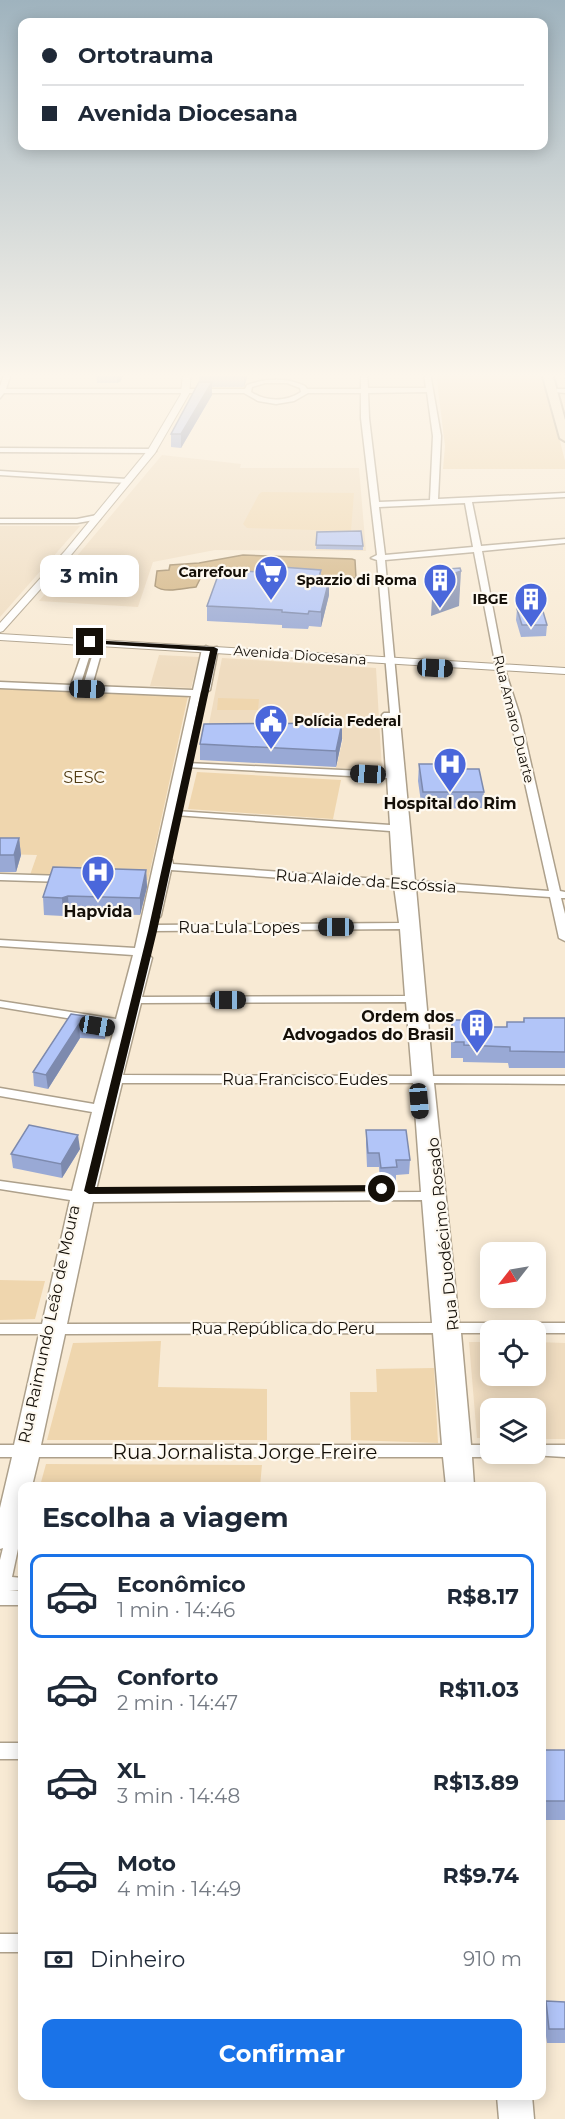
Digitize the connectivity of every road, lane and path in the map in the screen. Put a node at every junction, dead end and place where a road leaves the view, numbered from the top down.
1 (0, 472) edge
2 (135, 472) edge
3 (370, 472) edge
4 (371, 472) edge
5 (435, 472) edge
6 (127, 481) junction
7 (565, 495) edge
8 (468, 500) junction
9 (434, 502) junction
10 (375, 505) junction
11 (97, 517) junction
12 (0, 521) edge
13 (565, 541) edge
14 (477, 550) junction
15 (378, 557) junction
16 (0, 629) edge
17 (0, 637) edge
18 (0, 641) edge
19 (94, 645) junction
20 (209, 652) junction
21 (387, 663) junction
22 (501, 670) junction
23 (565, 673) edge
24 (0, 685) edge
25 (75, 688) junction
26 (87, 689) junction
27 (196, 693) junction
28 (189, 765) junction
29 (390, 775) junction
30 (178, 813) junction
31 (395, 828) junction
32 (167, 867) junction
33 (0, 877) edge
34 (72, 879) edge
35 (154, 882) junction
36 (405, 883) junction
37 (561, 895) edge
38 (405, 926) junction
39 (149, 928) junction
40 (565, 938) edge
41 (0, 943) edge
42 (139, 952) junction
43 (410, 999) junction
44 (136, 1000) junction
45 (0, 1004) edge
46 (0, 1010) edge
47 (125, 1027) junction
48 (117, 1079) junction
49 (422, 1080) junction
50 (565, 1080) edge
51 (0, 1092) edge
52 (98, 1109) junction
53 (0, 1178) edge
54 (0, 1185) edge
55 (432, 1192) junction
56 (83, 1194) junction
57 (446, 1328) junction
58 (565, 1328) edge
59 (0, 1329) edge
60 (54, 1329) junction
61 (0, 1451) edge
62 (457, 1451) junction
63 (480, 1451) edge
64 (546, 1451) edge
65 (565, 1451) edge
66 (27, 1452) junction
67 (18, 1482) edge
68 (18, 1482) edge
69 (25, 1482) edge
70 (453, 1482) edge
71 (465, 1482) edge
72 (18, 1515) edge
73 (0, 1543) edge
74 (18, 1585) edge
75 (1, 1590) edge
76 (18, 1596) edge
77 (0, 1751) edge
78 (18, 1751) edge
79 (0, 1943) edge
80 (18, 1943) edge
81 (507, 2100) edge
82 (522, 2100) edge
83 (509, 2119) edge
84 (524, 2119) edge

1 - 6 street
2 - 6 street
3 - 15 street, Rua Duodécimo Rosado
4 - 10 street, Rua Duodécimo Rosado
5 - 9 street
6 - 11 street
7 - 8 street
8 - 9 street
8 - 14 street, Rua Amaro Duarte
9 - 10 street
10 - 15 street, Rua Duodécimo Rosado
11 - 12 street
11 - 16 street
13 - 14 street
14 - 15 street
14 - 22 street, Rua Amaro Duarte
15 - 21 street, Rua Duodécimo Rosado
17 - 19 street, Avenida Diocesana
18 - 19 street, Avenida Diocesana
19 - 20 street, Avenida Diocesana
19 - 25 street
19 - 26 street
20 - 21 street, Avenida Diocesana
20 - 27 street, Rua Raimundo Leão de Moura
20 - 28 street, Rua Raimundo Leão de Moura
21 - 22 street, Avenida Diocesana
21 - 29 street, Rua Duodécimo Rosado
21 - 36 street, Rua Duodécimo Rosado
22 - 23 street, Avenida Diocesana
22 - 37 street, Rua Amaro Duarte
24 - 25 street
25 - 26 street
26 - 27 street
27 - 35 street, Rua Raimundo Leão de Moura
28 - 29 street
28 - 30 street, Rua Raimundo Leão de Moura
29 - 31 street, Rua Duodécimo Rosado
30 - 31 street
30 - 32 street, Rua Raimundo Leão de Moura
31 - 36 street, Rua Duodécimo Rosado
32 - 35 street, Rua Raimundo Leão de Moura
32 - 36 street, Rua Alaide da Escóssia
33 - 34 street
35 - 39 street, Rua Raimundo Leão de Moura
36 - 37 street, Rua Alaide da Escóssia
36 - 38 street, Rua Duodécimo Rosado
36 - 49 street, Rua Duodécimo Rosado
37 - 40 street, Rua Amaro Duarte
38 - 39 street, Rua Lula Lopes
38 - 43 street, Rua Duodécimo Rosado
39 - 42 street, Rua Raimundo Leão de Moura
39 - 44 street, Rua Raimundo Leão de Moura
41 - 42 street
42 - 47 street, Rua Raimundo Leão de Moura
43 - 44 street
43 - 49 street, Rua Duodécimo Rosado
44 - 47 street, Rua Raimundo Leão de Moura
45 - 47 street
46 - 47 street
47 - 48 street, Rua Raimundo Leão de Moura
47 - 52 street, Rua Raimundo Leão de Moura
48 - 49 street, Rua Francisco Eudes
48 - 56 street, Rua Raimundo Leão de Moura
49 - 50 street, Rua Francisco Eudes
49 - 55 street, Rua Duodécimo Rosado
51 - 52 street
52 - 56 street, Rua Raimundo Leão de Moura
53 - 56 street
54 - 56 street
55 - 56 street
55 - 57 street, Rua Duodécimo Rosado
56 - 60 street, Rua Raimundo Leão de Moura
57 - 58 street, Rua República do Peru
57 - 60 street, Rua República do Peru
57 - 62 street, Rua Duodécimo Rosado
59 - 60 street, Rua República do Peru
60 - 66 street, Rua Raimundo Leão de Moura
61 - 66 street, Rua Jornalista Jorge Freire
62 - 63 street, Rua Jornalista Jorge Freire
62 - 66 street, Rua Jornalista Jorge Freire
62 - 70 street, Rua Duodécimo Rosado
62 - 71 street, Rua Duodécimo Rosado
64 - 65 street
66 - 67 street, Rua Raimundo Leão de Moura
66 - 69 street, Rua Raimundo Leão de Moura
68 - 73 street, Rua Raimundo Leão de Moura
72 - 75 street
74 - 75 street
75 - 76 street
77 - 78 street
79 - 80 street
81 - 83 street
82 - 84 street

